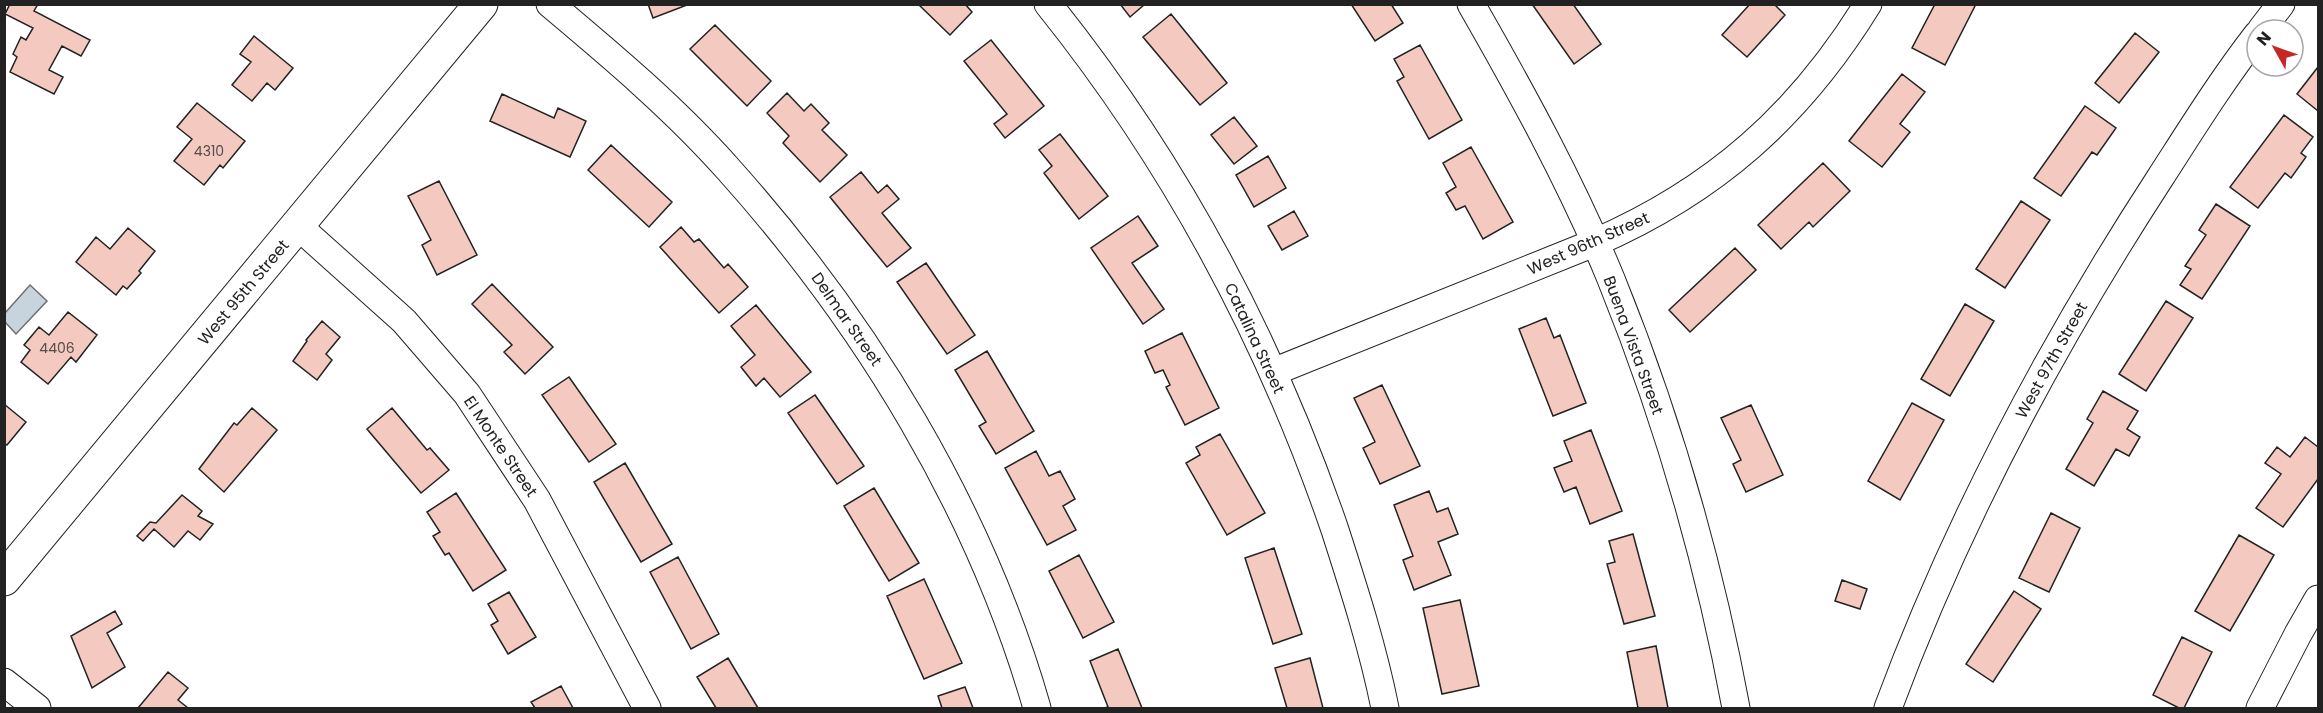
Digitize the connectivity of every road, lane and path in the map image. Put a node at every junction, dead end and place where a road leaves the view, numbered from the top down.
1 (481, 4) edge
2 (550, 4) edge
3 (1048, 4) edge
4 (1471, 4) edge
5 (1868, 4) edge
6 (2281, 4) edge
7 (2270, 18) edge
8 (2245, 53) edge
9 (298, 226) junction
10 (1594, 243) junction
11 (1273, 372) junction
12 (4, 579) edge
13 (2319, 599) edge
14 (4, 682) edge
15 (37, 708) edge
16 (647, 708) edge
17 (1037, 708) edge
18 (1385, 708) edge
19 (1736, 708) edge
20 (1888, 708) edge
21 (2260, 708) edge

1 - 9 main road, West 95th Street
2 - 17 street, Delmar Street
3 - 11 street, Catalina Street
4 - 10 street, Buena Vista Street
5 - 10 street, West 96th Street
6 - 7 street
8 - 20 street, West 97th Street
9 - 12 main road, West 95th Street
9 - 16 street, El Monte Street
10 - 11 street, West 96th Street
10 - 19 street, Buena Vista Street
11 - 18 street, Catalina Street
13 - 21 street
14 - 15 street

